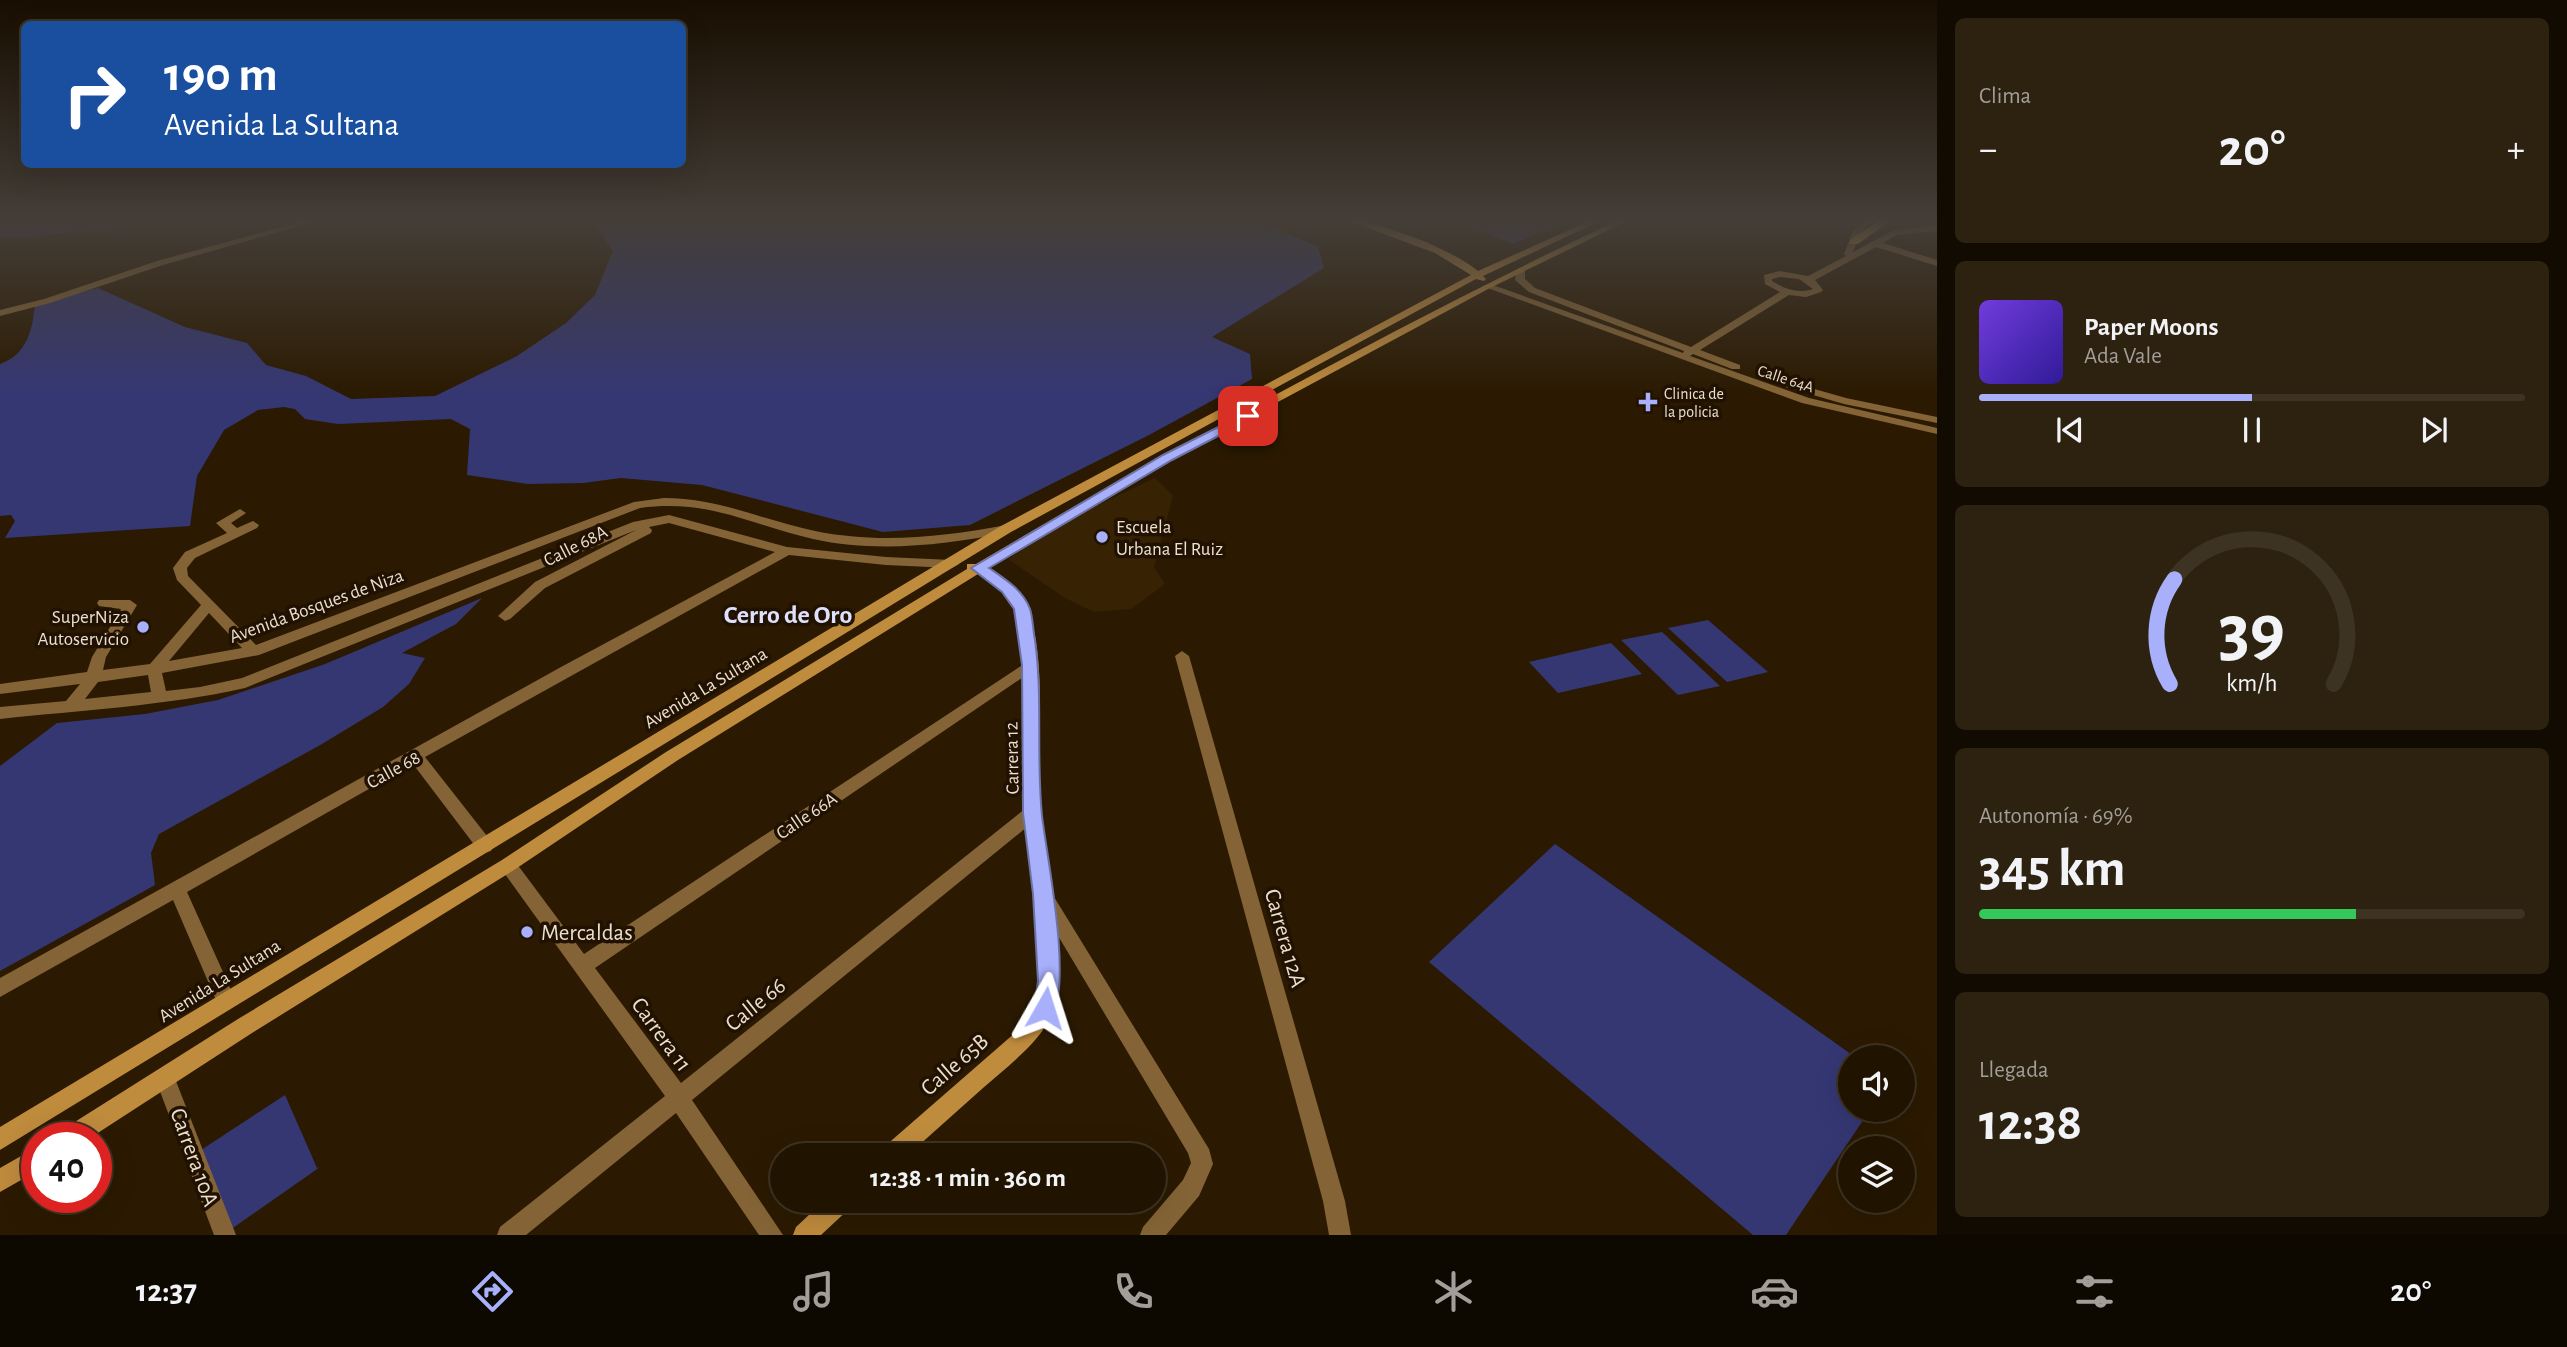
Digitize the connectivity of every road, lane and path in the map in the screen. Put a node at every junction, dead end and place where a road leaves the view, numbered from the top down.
1 (111, 279) edge
2 (1470, 279) edge
3 (1480, 279) edge
4 (1503, 279) edge
5 (1520, 279) edge
6 (1768, 279) edge
7 (1803, 279) edge
8 (1808, 280) joint
9 (1487, 286) junction
10 (1787, 292) junction
11 (0, 313) edge
12 (1692, 351) junction
13 (1681, 358) junction
14 (1937, 420) edge
15 (1937, 431) edge
16 (1044, 509) junction
17 (240, 513) dead end
18 (669, 519) junction
19 (1060, 520) junction
20 (253, 525) dead end
21 (1006, 529) junction
22 (234, 532) junction
23 (787, 551) junction
24 (952, 564) junction
25 (978, 568) junction
26 (104, 603) dead end
27 (209, 604) junction
28 (505, 616) dead end
29 (254, 652) junction
30 (1182, 656) dead end
31 (1030, 665) junction
32 (154, 669) junction
33 (93, 678) junction
34 (0, 689) edge
35 (160, 698) junction
36 (70, 707) junction
37 (0, 713) edge
38 (416, 757) junction
39 (1032, 813) junction
40 (485, 846) junction
41 (508, 865) junction
42 (177, 890) junction
43 (1043, 894) junction
44 (582, 966) junction
45 (0, 988) edge
46 (226, 1001) junction
47 (1045, 1008) joint
48 (165, 1078) junction
49 (678, 1097) junction
50 (95, 1122) edge
51 (0, 1139) edge
52 (906, 1143) edge
53 (21, 1168) edge
54 (0, 1181) edge
55 (828, 1213) edge
56 (219, 1233) edge
57 (509, 1235) edge
58 (772, 1235) edge
59 (804, 1235) edge
60 (1150, 1235) edge
61 (1340, 1235) edge

1 - 11 street
2 - 16 street, Avenida La Sultana
3 - 9 street
4 - 9 street
5 - 12 street, Calle 64A
6 - 10 street
7 - 8 street
8 - 10 street
9 - 13 street, Calle 64A
9 - 19 street
10 - 12 street
12 - 13 street
12 - 14 street, Calle 64A
13 - 15 street, Calle 64A
16 - 19 street
16 - 21 street, Avenida La Sultana
17 - 22 street
18 - 23 street
18 - 28 street, Calle 68A
18 - 35 street
19 - 25 street
20 - 22 street
21 - 24 street, Avenida La Sultana
21 - 29 street, Avenida Bosques de Niza
22 - 27 street
23 - 24 street
23 - 38 street, Calle 68
24 - 25 street
24 - 40 street, Avenida La Sultana
25 - 31 street, Carrera 12
25 - 41 street
26 - 33 street
27 - 29 street
27 - 32 street
29 - 32 street, Avenida Bosques de Niza
30 - 61 street, Carrera 12A
31 - 39 street, Carrera 12
31 - 44 street, Calle 66A
32 - 33 street, Avenida Bosques de Niza
32 - 35 street
33 - 34 street, Avenida Bosques de Niza
33 - 36 street
35 - 36 street
36 - 37 street
38 - 40 street
38 - 42 street, Calle 68
39 - 43 street, Carrera 12
39 - 49 street, Calle 66
40 - 46 street, Avenida La Sultana
41 - 44 street, Carrera 11
41 - 48 street
42 - 45 street, Calle 68
42 - 46 street
43 - 47 street, Carrera 12
43 - 60 street
44 - 49 street, Carrera 11
46 - 51 street, Avenida La Sultana
47 - 52 street, Calle 65B
48 - 50 street
48 - 56 street, Carrera 10A
49 - 57 street, Calle 66
49 - 58 street, Carrera 11
53 - 54 street
55 - 59 street

